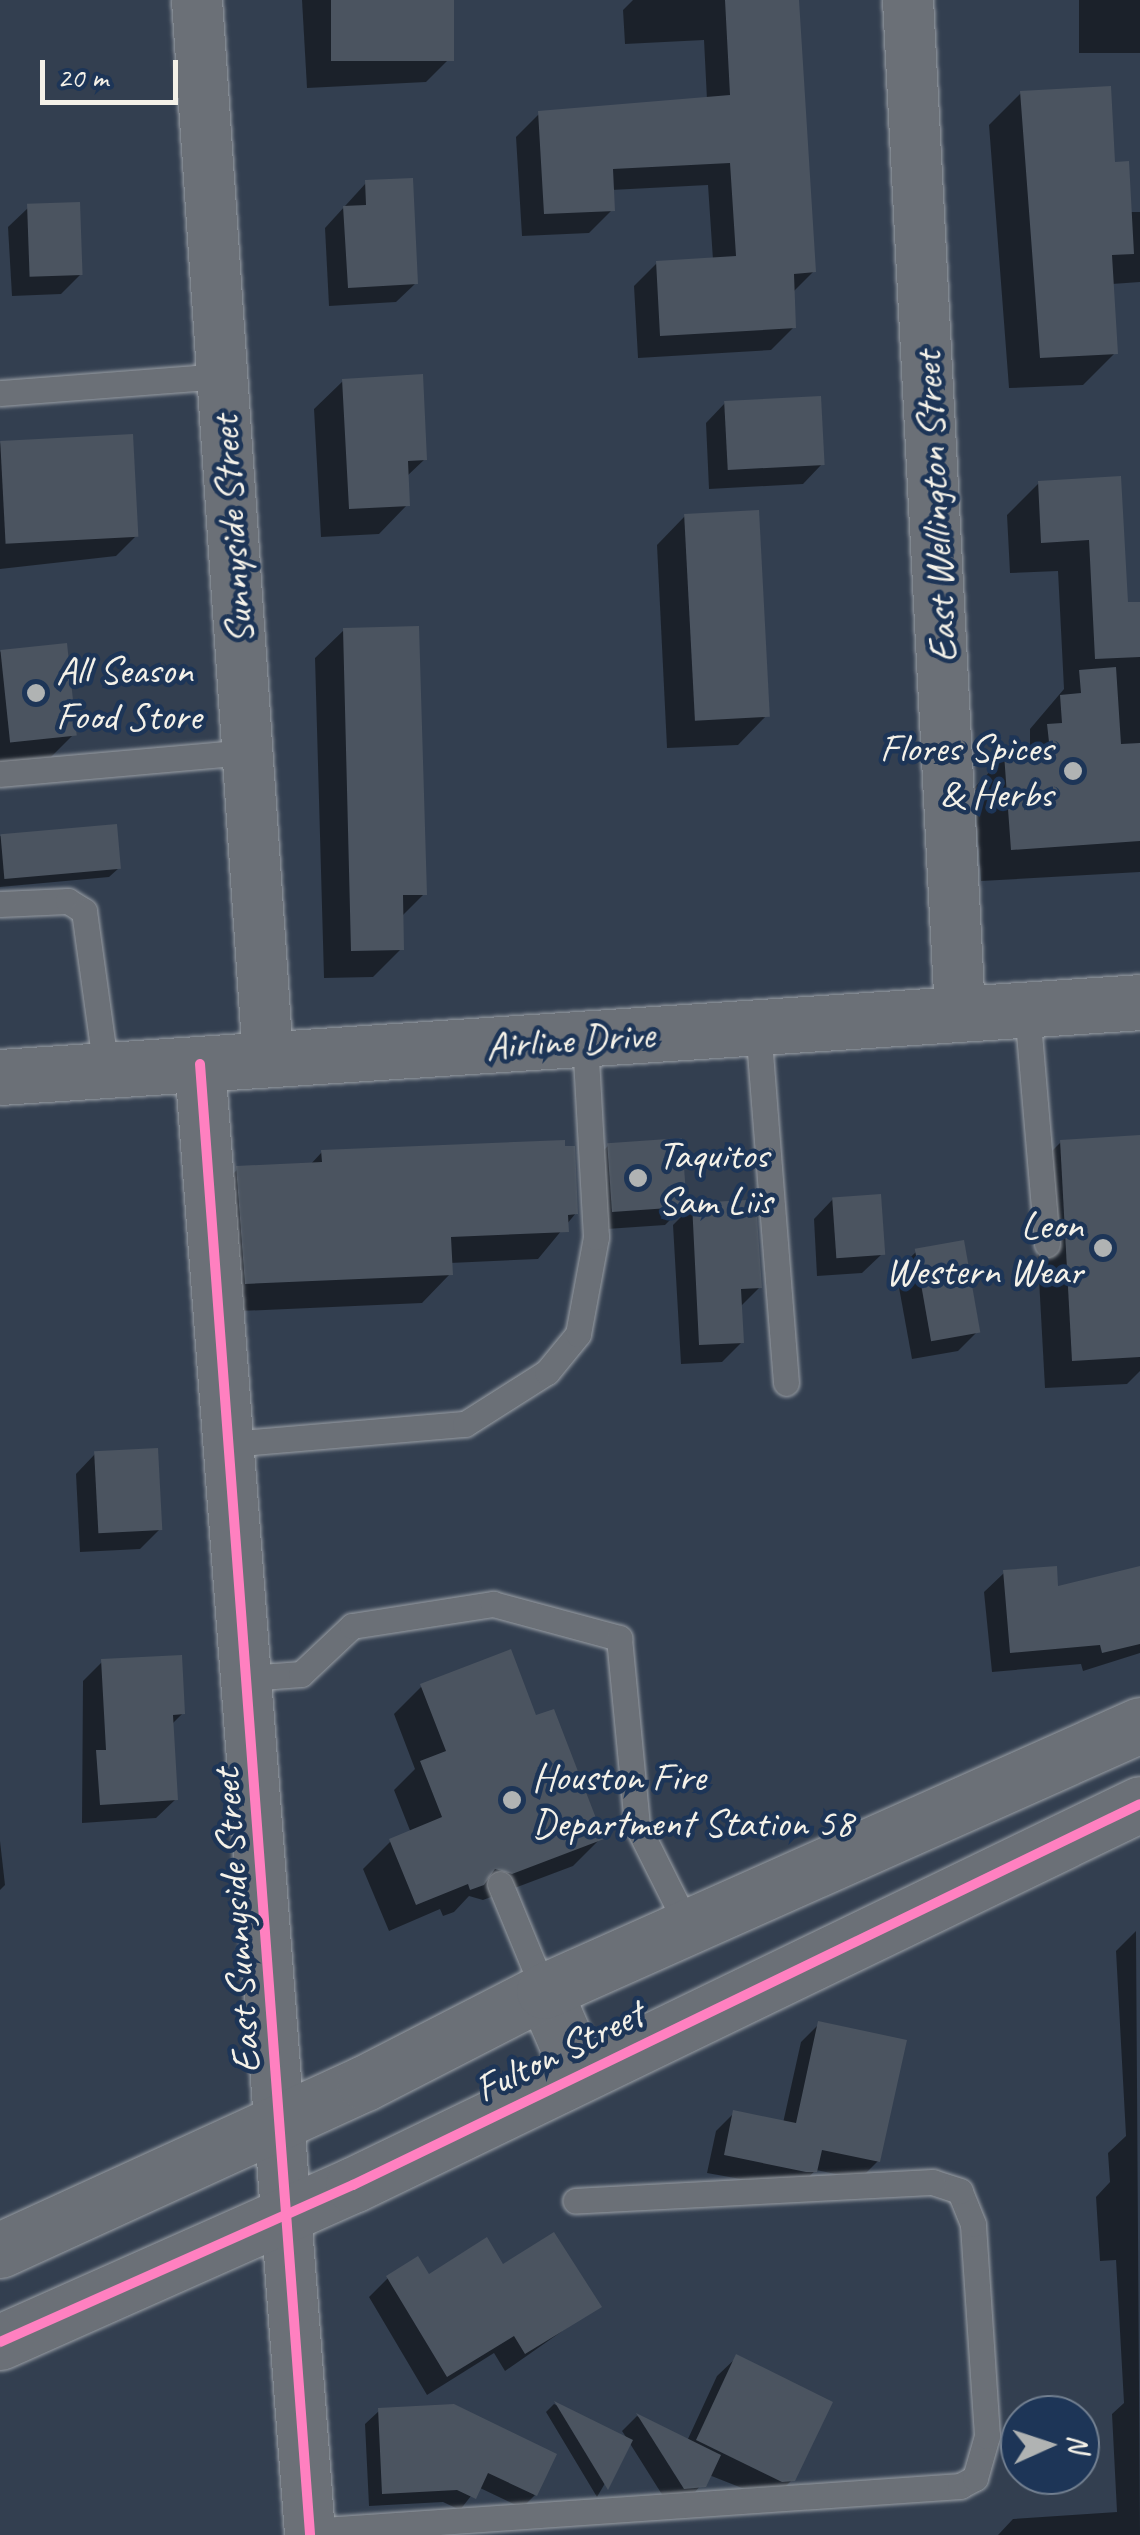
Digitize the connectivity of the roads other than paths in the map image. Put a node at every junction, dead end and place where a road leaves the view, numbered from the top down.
1 (197, 0) edge
2 (908, 0) edge
3 (222, 376) junction
4 (0, 393) edge
5 (247, 752) junction
6 (0, 774) edge
7 (0, 904) edge
8 (1140, 1002) edge
9 (1028, 1010) junction
10 (960, 1014) junction
11 (758, 1027) junction
12 (585, 1039) junction
13 (268, 1059) junction
14 (200, 1064) junction
15 (106, 1070) junction
16 (0, 1077) edge
17 (1046, 1244) dead end
18 (786, 1383) dead end
19 (230, 1444) junction
20 (248, 1678) junction
21 (1140, 1725) edge
22 (1140, 1804) edge
23 (500, 1884) dead end
24 (689, 1929) junction
25 (544, 1991) junction
26 (580, 2074) junction
27 (280, 2122) junction
28 (576, 2201) dead end
29 (287, 2214) junction
30 (0, 2250) edge
31 (0, 2342) edge
32 (310, 2533) edge

1 - 3 street, Sunnyside Street
2 - 10 street, East Wellington Street
3 - 4 lane
3 - 5 street, Sunnyside Street
5 - 6 lane
5 - 13 street, Sunnyside Street
7 - 15 lane
8 - 9 street, Airline Drive
9 - 10 street, Airline Drive
9 - 17 lane
10 - 11 street, Airline Drive
11 - 12 street, Airline Drive
11 - 18 lane
12 - 13 street, Airline Drive
12 - 19 lane
13 - 14 street, Airline Drive
14 - 15 street, Airline Drive
14 - 19 street, East Sunnyside Street
15 - 16 street, Airline Drive
19 - 20 street, East Sunnyside Street
20 - 24 lane
20 - 27 street, East Sunnyside Street
21 - 24 street, Fulton Street
22 - 26 street, Fulton Street
23 - 25 lane
24 - 25 street, Fulton Street
25 - 26 street
25 - 27 street, Fulton Street
26 - 29 street, Fulton Street
27 - 29 street, East Sunnyside Street
27 - 30 street, Fulton Street
28 - 32 lane
29 - 31 street, Fulton Street
29 - 32 street, East Sunnyside Street

